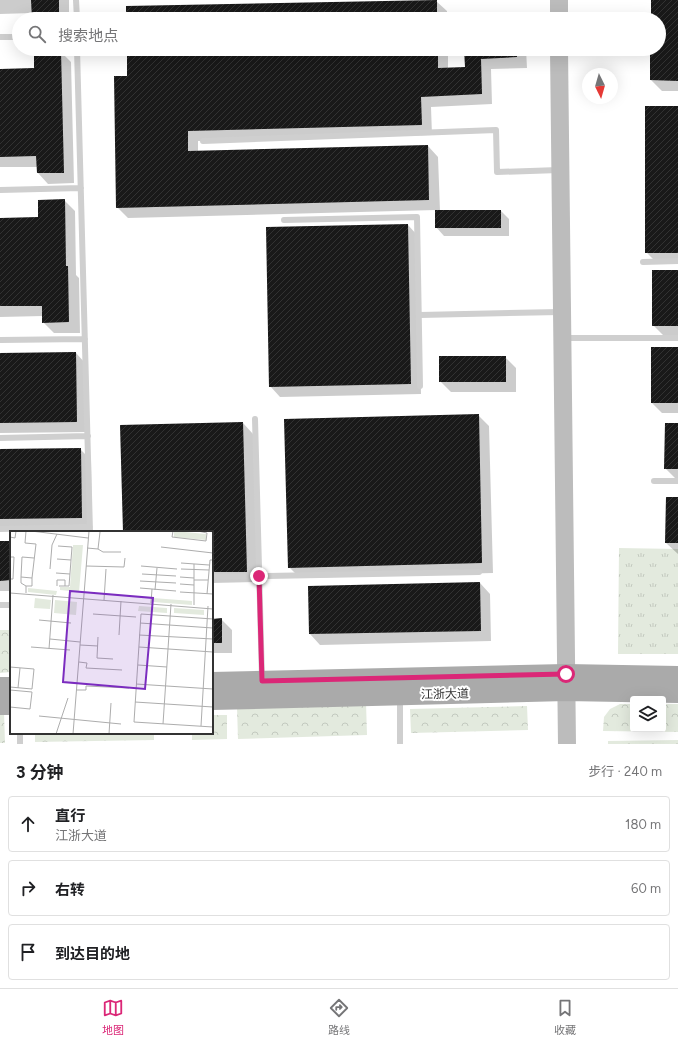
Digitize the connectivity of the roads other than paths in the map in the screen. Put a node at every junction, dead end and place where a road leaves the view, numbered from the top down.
1 (76, 0) edge
2 (559, 0) edge
3 (77, 12) edge
4 (559, 12) edge
5 (0, 37) edge
6 (12, 37) edge
7 (77, 56) edge
8 (559, 56) edge
9 (203, 141) dead end
10 (560, 170) junction
11 (81, 188) junction
12 (0, 190) edge
13 (284, 220) dead end
14 (678, 261) edge
15 (643, 262) dead end
16 (562, 312) junction
17 (420, 315) junction
18 (85, 338) junction
19 (562, 338) junction
20 (678, 338) edge
21 (0, 340) edge
22 (420, 386) dead end
23 (255, 419) dead end
24 (88, 436) junction
25 (0, 438) edge
26 (654, 481) dead end
27 (678, 481) edge
28 (0, 529) edge
29 (90, 530) edge
30 (479, 572) dead end
31 (259, 576) junction
32 (213, 577) edge
33 (678, 676) edge
34 (213, 682) edge
35 (566, 683) junction
36 (262, 690) junction
37 (678, 693) edge
38 (400, 695) junction
39 (213, 700) edge
40 (400, 744) edge
41 (567, 744) edge

1 - 3 lane
2 - 4 main road
5 - 6 lane
7 - 11 lane
8 - 10 main road
9 - 10 lane
10 - 16 main road
11 - 12 lane
11 - 18 lane
13 - 17 lane
14 - 15 lane
16 - 17 lane
16 - 19 main road
17 - 22 lane
18 - 21 lane
18 - 24 lane
19 - 20 lane
19 - 35 main road
23 - 31 lane
24 - 25 lane
24 - 29 lane
26 - 27 lane
28 - 29 lane
30 - 31 lane
31 - 32 lane
31 - 36 lane
33 - 35 main road, 江浙大道
34 - 36 main road, 江浙大道
35 - 36 main road, 江浙大道
35 - 37 main road, 江浙大道
35 - 38 main road, 江浙大道
35 - 41 main road
36 - 38 main road, 江浙大道
36 - 39 main road, 江浙大道
38 - 40 lane

